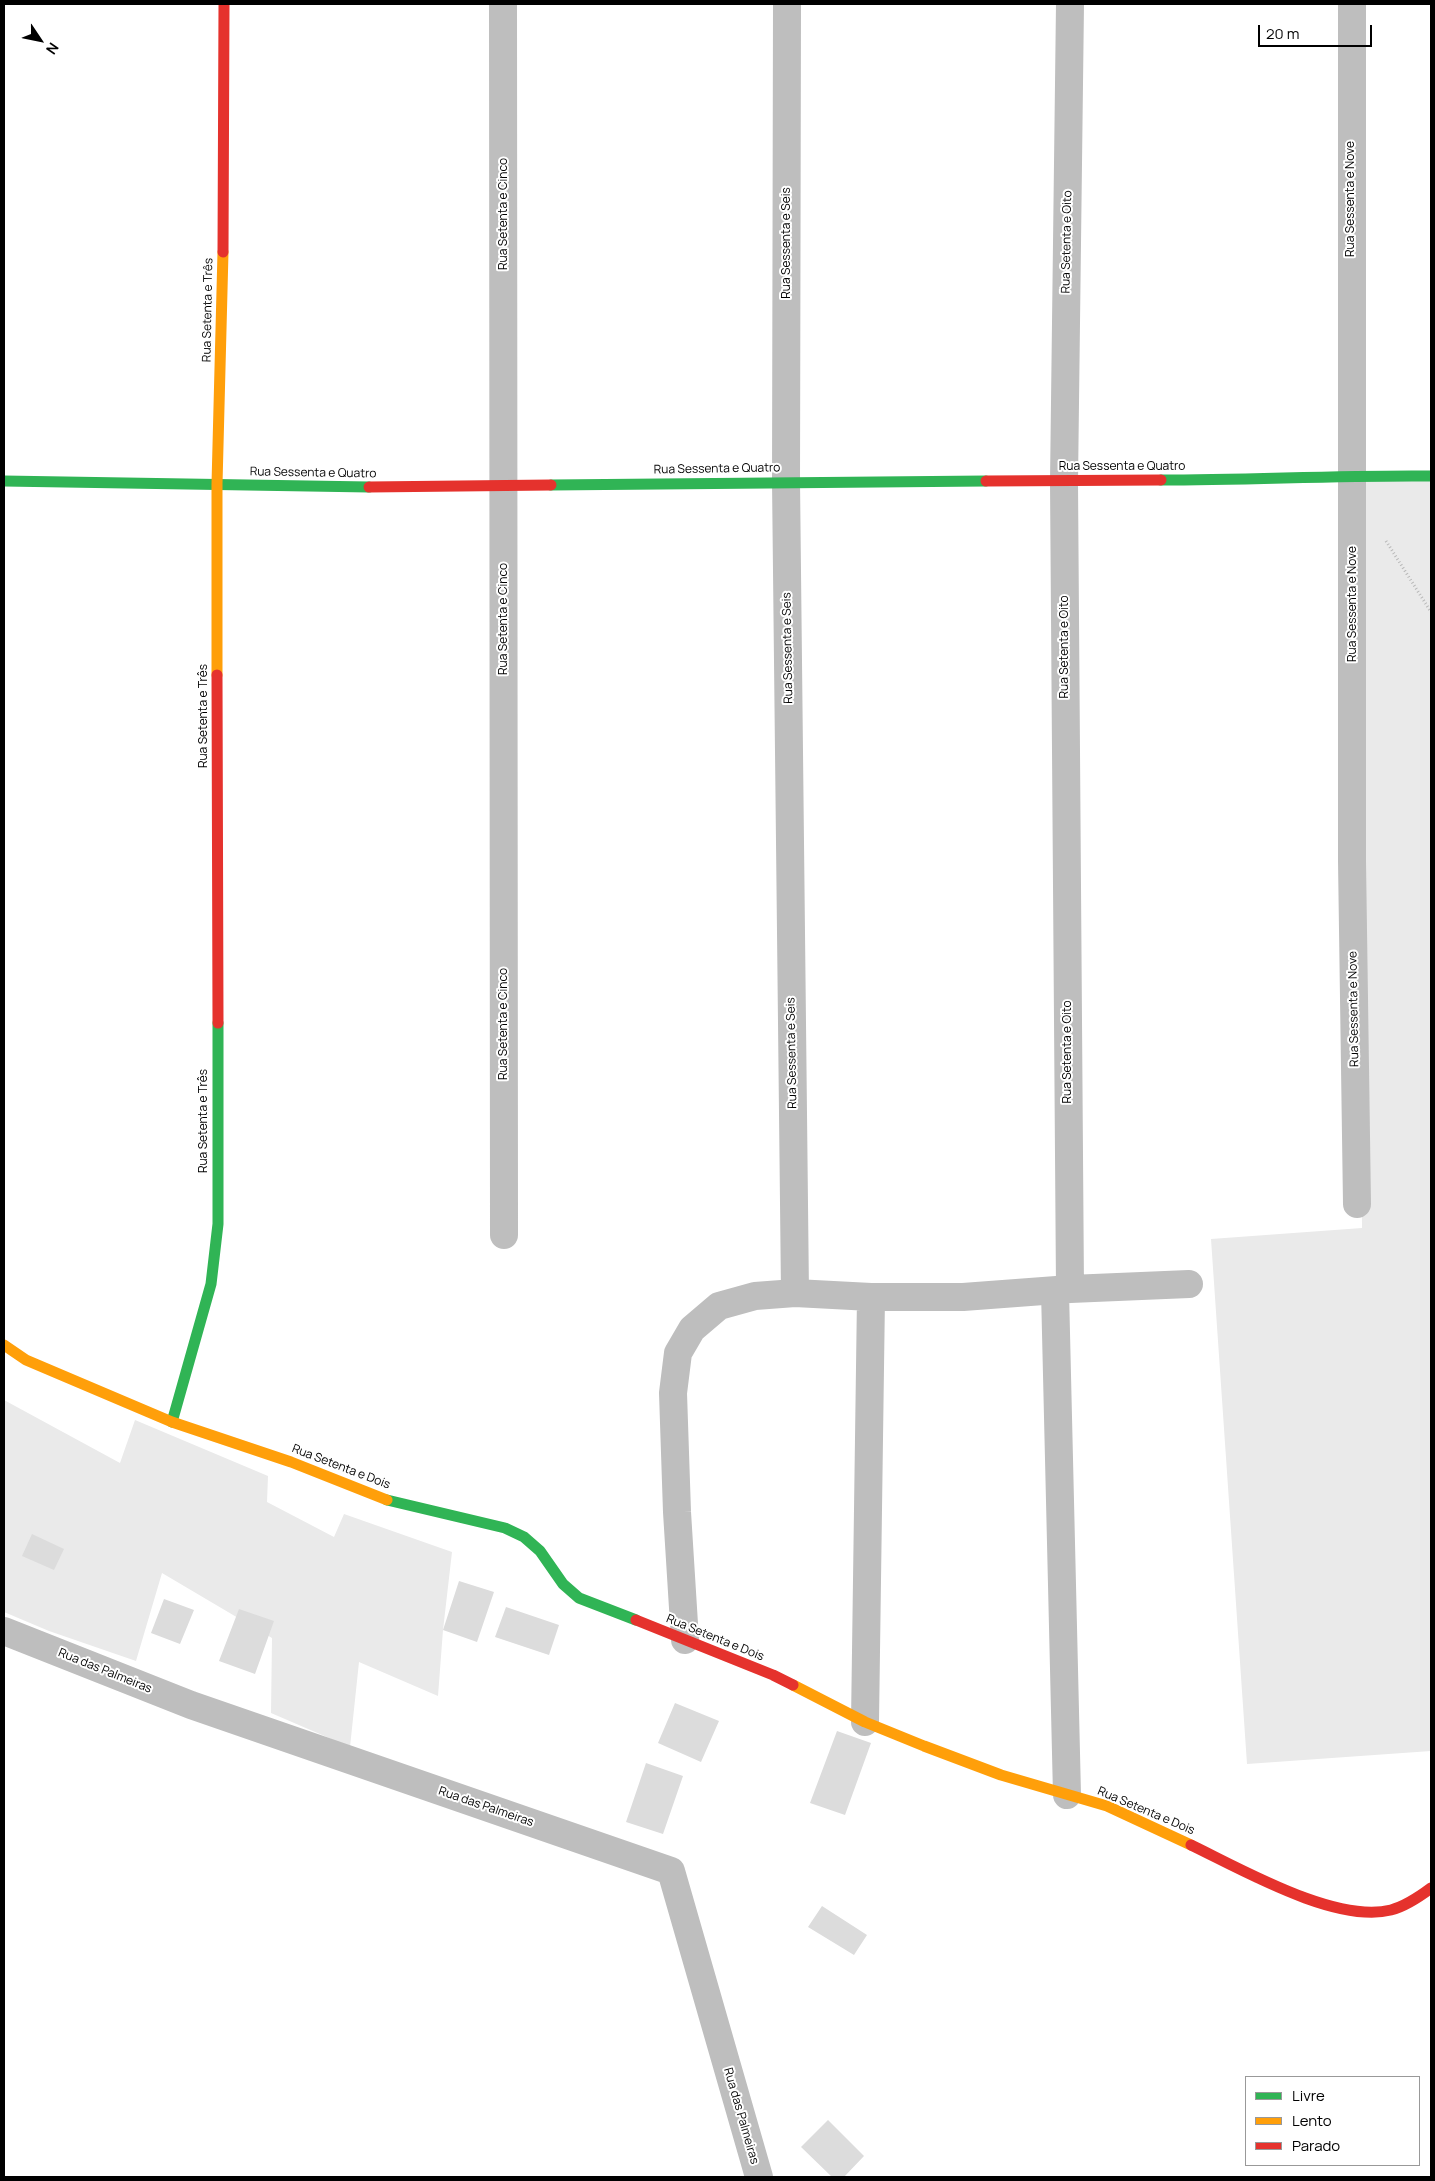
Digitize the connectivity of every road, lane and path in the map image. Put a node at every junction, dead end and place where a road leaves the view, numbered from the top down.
1 (224, 4) edge
2 (504, 4) edge
3 (787, 4) edge
4 (1070, 4) edge
5 (1352, 4) edge
6 (1353, 475) junction
7 (1431, 476) edge
8 (4, 481) edge
9 (786, 481) junction
10 (1064, 482) junction
11 (217, 484) junction
12 (504, 486) junction
13 (1384, 538) dead end
14 (1431, 612) edge
15 (1357, 1204) dead end
16 (504, 1235) dead end
17 (1189, 1284) dead end
18 (1062, 1290) junction
19 (794, 1292) junction
20 (871, 1297) junction
21 (4, 1345) edge
22 (172, 1422) junction
23 (4, 1631) edge
24 (685, 1640) junction
25 (865, 1722) junction
26 (1067, 1795) junction
27 (1431, 1888) edge
28 (759, 2177) edge

1 - 11 street, Rua Setenta e Três
2 - 12 street, Rua Setenta e Cinco
3 - 9 street, Rua Sessenta e Seis
4 - 10 street, Rua Setenta e Oito
5 - 6 street, Rua Sessenta e Nove
6 - 7 street, Rua Sessenta e Quatro
6 - 10 street, Rua Sessenta e Quatro
6 - 15 street, Rua Sessenta e Nove
8 - 11 street, Rua Sessenta e Quatro
9 - 10 street, Rua Sessenta e Quatro
9 - 12 street, Rua Sessenta e Quatro
9 - 19 street, Rua Sessenta e Seis
10 - 18 street, Rua Setenta e Oito
11 - 12 street, Rua Sessenta e Quatro
11 - 22 street, Rua Setenta e Três
12 - 16 street, Rua Setenta e Cinco
13 - 14 path
17 - 18 street
18 - 20 street
18 - 26 street, Rua Setenta e Oito
19 - 20 street
19 - 24 street
20 - 25 street
21 - 22 street, Rua Setenta e Dois
22 - 24 street, Rua Setenta e Dois
23 - 28 street, Rua das Palmeiras
24 - 25 street, Rua Setenta e Dois
25 - 26 street, Rua Setenta e Dois
26 - 27 street, Rua Setenta e Dois

